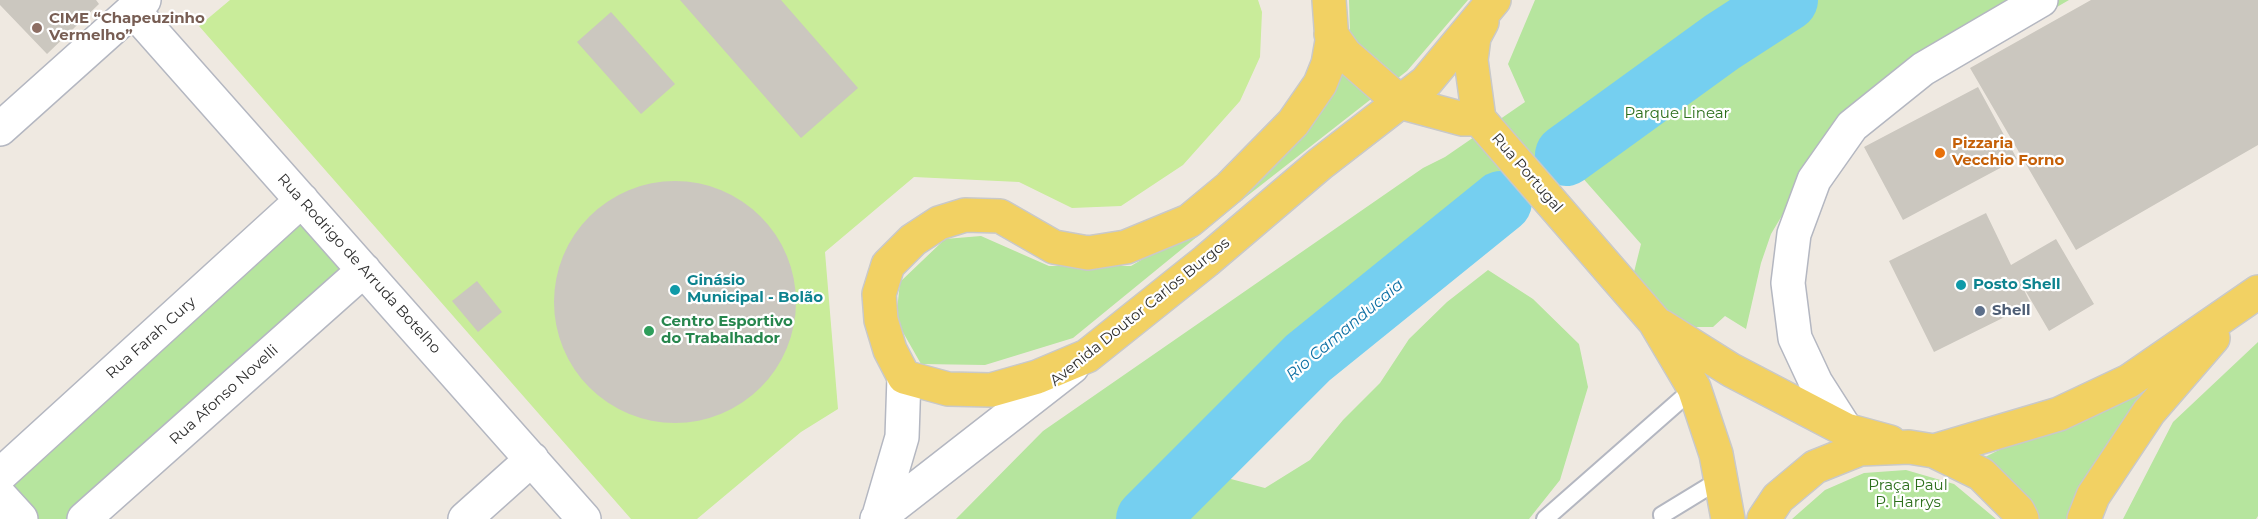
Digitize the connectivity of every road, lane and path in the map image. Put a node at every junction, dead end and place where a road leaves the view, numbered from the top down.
1 (1329, 0) edge
2 (1494, 0) edge
3 (2041, 0) edge
4 (138, 5) edge
5 (1331, 34) junction
6 (1400, 102) junction
7 (1484, 124) junction
8 (0, 129) edge
9 (302, 200) junction
10 (363, 270) junction
11 (2250, 298) edge
12 (1655, 322) junction
13 (1086, 356) junction
14 (904, 377) junction
15 (1694, 388) junction
16 (1846, 430) junction
17 (1921, 449) junction
18 (532, 459) junction
19 (0, 475) edge
20 (1721, 479) junction
21 (0, 496) edge
22 (21, 519) edge
23 (84, 519) edge
24 (465, 519) edge
25 (584, 519) edge
26 (878, 519) edge
27 (1545, 519) edge
28 (1663, 519) edge
29 (1728, 519) edge
30 (1764, 519) edge
31 (2022, 519) edge
32 (2084, 519) edge

1 - 5 main road
2 - 6 main road, Avenida Doutor Carlos Burgos
2 - 7 main road
3 - 16 street
4 - 8 street
4 - 9 street, Rua Rodrigo de Arruda Botelho
5 - 6 main road
5 - 14 main road
6 - 7 main road
6 - 13 main road, Avenida Doutor Carlos Burgos
7 - 12 main road, Rua Portugal
9 - 10 street, Rua Rodrigo de Arruda Botelho
9 - 19 street, Rua Farah Cury
10 - 18 street, Rua Rodrigo de Arruda Botelho
10 - 23 street, Rua Afonso Novelli
11 - 17 main road
11 - 32 main road
12 - 15 main road, Rua Portugal
12 - 16 main road, Rua Portugal
13 - 14 main road
13 - 26 street, Avenida Doutor Carlos Burgos
14 - 26 street
15 - 20 main road, Rua Portugal
15 - 27 lane
16 - 17 main road, Rua Portugal
17 - 30 main road
17 - 31 main road, Rua Portugal
18 - 24 street
18 - 25 street, Rua Rodrigo de Arruda Botelho
20 - 28 lane
20 - 29 main road, Rua Portugal
21 - 22 street

